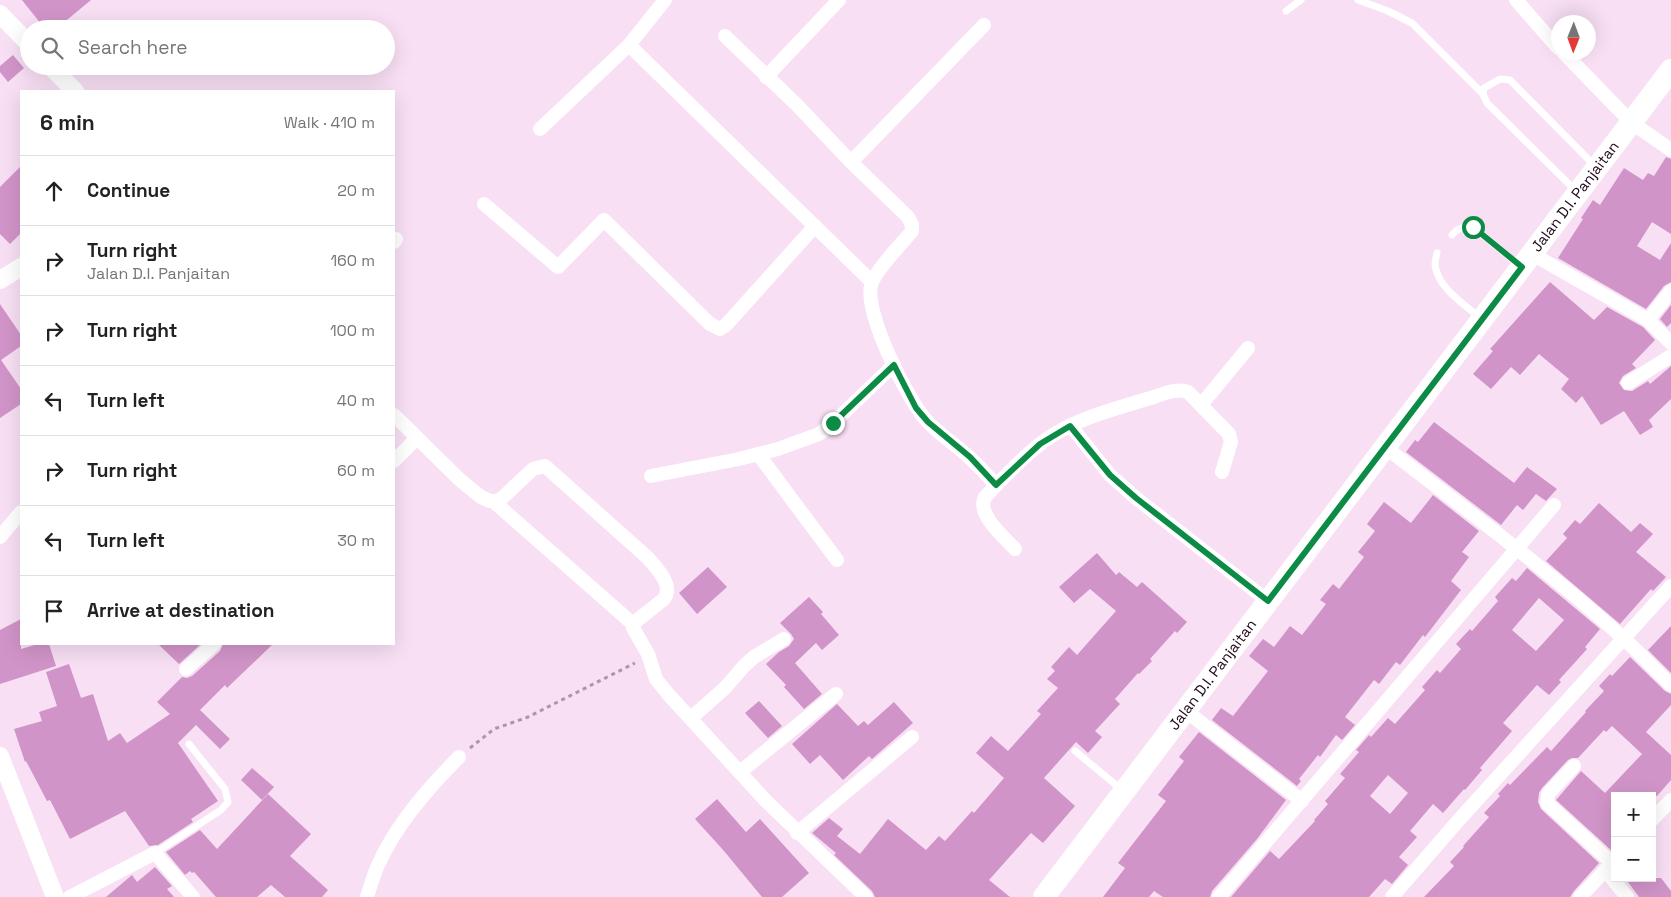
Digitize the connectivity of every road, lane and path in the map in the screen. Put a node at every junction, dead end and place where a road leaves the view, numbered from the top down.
1 (665, 0) edge
2 (840, 0) edge
3 (1301, 0) edge
4 (1358, 0) edge
5 (1516, 0) edge
6 (1286, 11) dead end
7 (0, 14) edge
8 (984, 26) dead end
9 (20, 35) edge
10 (725, 36) dead end
11 (1551, 40) edge
12 (629, 44) junction
13 (1571, 60) edge
14 (1671, 70) edge
15 (59, 75) edge
16 (766, 77) junction
17 (74, 90) edge
18 (1483, 94) junction
19 (1632, 123) junction
20 (540, 129) dead end
21 (1671, 150) edge
22 (851, 162) junction
23 (1597, 168) junction
24 (1578, 193) junction
25 (484, 204) dead end
26 (815, 226) junction
27 (1452, 235) dead end
28 (1437, 253) dead end
29 (1527, 261) junction
30 (20, 268) edge
31 (0, 280) edge
32 (872, 282) junction
33 (1671, 291) edge
34 (1482, 320) junction
35 (1648, 320) junction
36 (1671, 343) edge
37 (1248, 348) dead end
38 (1671, 356) edge
39 (894, 365) junction
40 (1628, 383) dead end
41 (1201, 405) junction
42 (395, 416) edge
43 (1070, 426) junction
44 (417, 438) junction
45 (1385, 446) junction
46 (758, 454) junction
47 (395, 460) edge
48 (1222, 472) dead end
49 (651, 476) dead end
50 (996, 485) junction
51 (493, 501) junction
52 (1554, 505) dead end
53 (20, 513) edge
54 (0, 537) edge
55 (1015, 548) dead end
56 (1517, 548) junction
57 (837, 560) dead end
58 (1671, 586) edge
59 (1268, 601) junction
60 (634, 624) junction
61 (784, 638) dead end
62 (1623, 638) junction
63 (213, 645) edge
64 (649, 656) junction
65 (186, 669) dead end
66 (1671, 685) edge
67 (836, 694) dead end
68 (1186, 711) junction
69 (691, 718) junction
70 (912, 737) dead end
71 (189, 744) dead end
72 (1075, 751) dead end
73 (0, 756) edge
74 (460, 757) joint
75 (1574, 766) dead end
76 (740, 772) junction
77 (1124, 791) junction
78 (1671, 800) edge
79 (1302, 801) junction
80 (1656, 816) edge
81 (797, 833) junction
82 (155, 853) junction
83 (1611, 864) edge
84 (1620, 882) edge
85 (55, 897) edge
86 (70, 897) edge
87 (193, 897) edge
88 (367, 897) edge
89 (866, 897) edge
90 (1044, 897) edge
91 (1219, 897) edge
92 (1392, 897) edge
93 (1580, 897) edge
94 (1627, 897) edge

1 - 12 street
2 - 16 street
3 - 6 lane
4 - 18 lane
5 - 11 street
7 - 9 street
8 - 22 street
10 - 16 street
12 - 20 street
12 - 26 street
13 - 19 street
14 - 19 main road, Jalan D.I. Panjaitan
15 - 17 street
16 - 22 street
18 - 23 lane
18 - 24 lane
19 - 21 street
19 - 23 main road, Jalan D.I. Panjaitan
22 - 32 street
23 - 24 main road, Jalan D.I. Panjaitan
24 - 29 main road, Jalan D.I. Panjaitan
25 - 26 street
26 - 32 street
27 - 29 lane
28 - 34 lane
29 - 34 main road, Jalan D.I. Panjaitan
29 - 35 street
30 - 31 street
32 - 39 street
33 - 35 street
34 - 45 main road, Jalan D.I. Panjaitan
35 - 36 street
37 - 41 street
38 - 40 street
39 - 46 street
39 - 50 street
41 - 43 street
41 - 48 street
42 - 44 street
43 - 50 street
43 - 59 street
44 - 47 street
44 - 51 street
45 - 56 street
45 - 59 main road, Jalan D.I. Panjaitan
46 - 49 street
46 - 57 street
50 - 55 street
51 - 60 street
51 - 60 street
52 - 56 street
53 - 54 street
56 - 62 street
56 - 79 street
58 - 62 street
59 - 68 main road, Jalan D.I. Panjaitan
60 - 64 street
61 - 69 street
62 - 66 street
62 - 92 street
63 - 65 street
64 - 69 street
64 - 74 path
67 - 76 street
68 - 77 main road, Jalan D.I. Panjaitan
68 - 79 street
69 - 76 street
70 - 81 street
71 - 82 lane
72 - 77 lane
73 - 85 street
74 - 88 street
75 - 83 street
76 - 81 street
77 - 90 main road, Jalan D.I. Panjaitan
78 - 80 street
79 - 91 street
81 - 89 street
82 - 86 street
82 - 87 street
83 - 93 street
84 - 94 street

